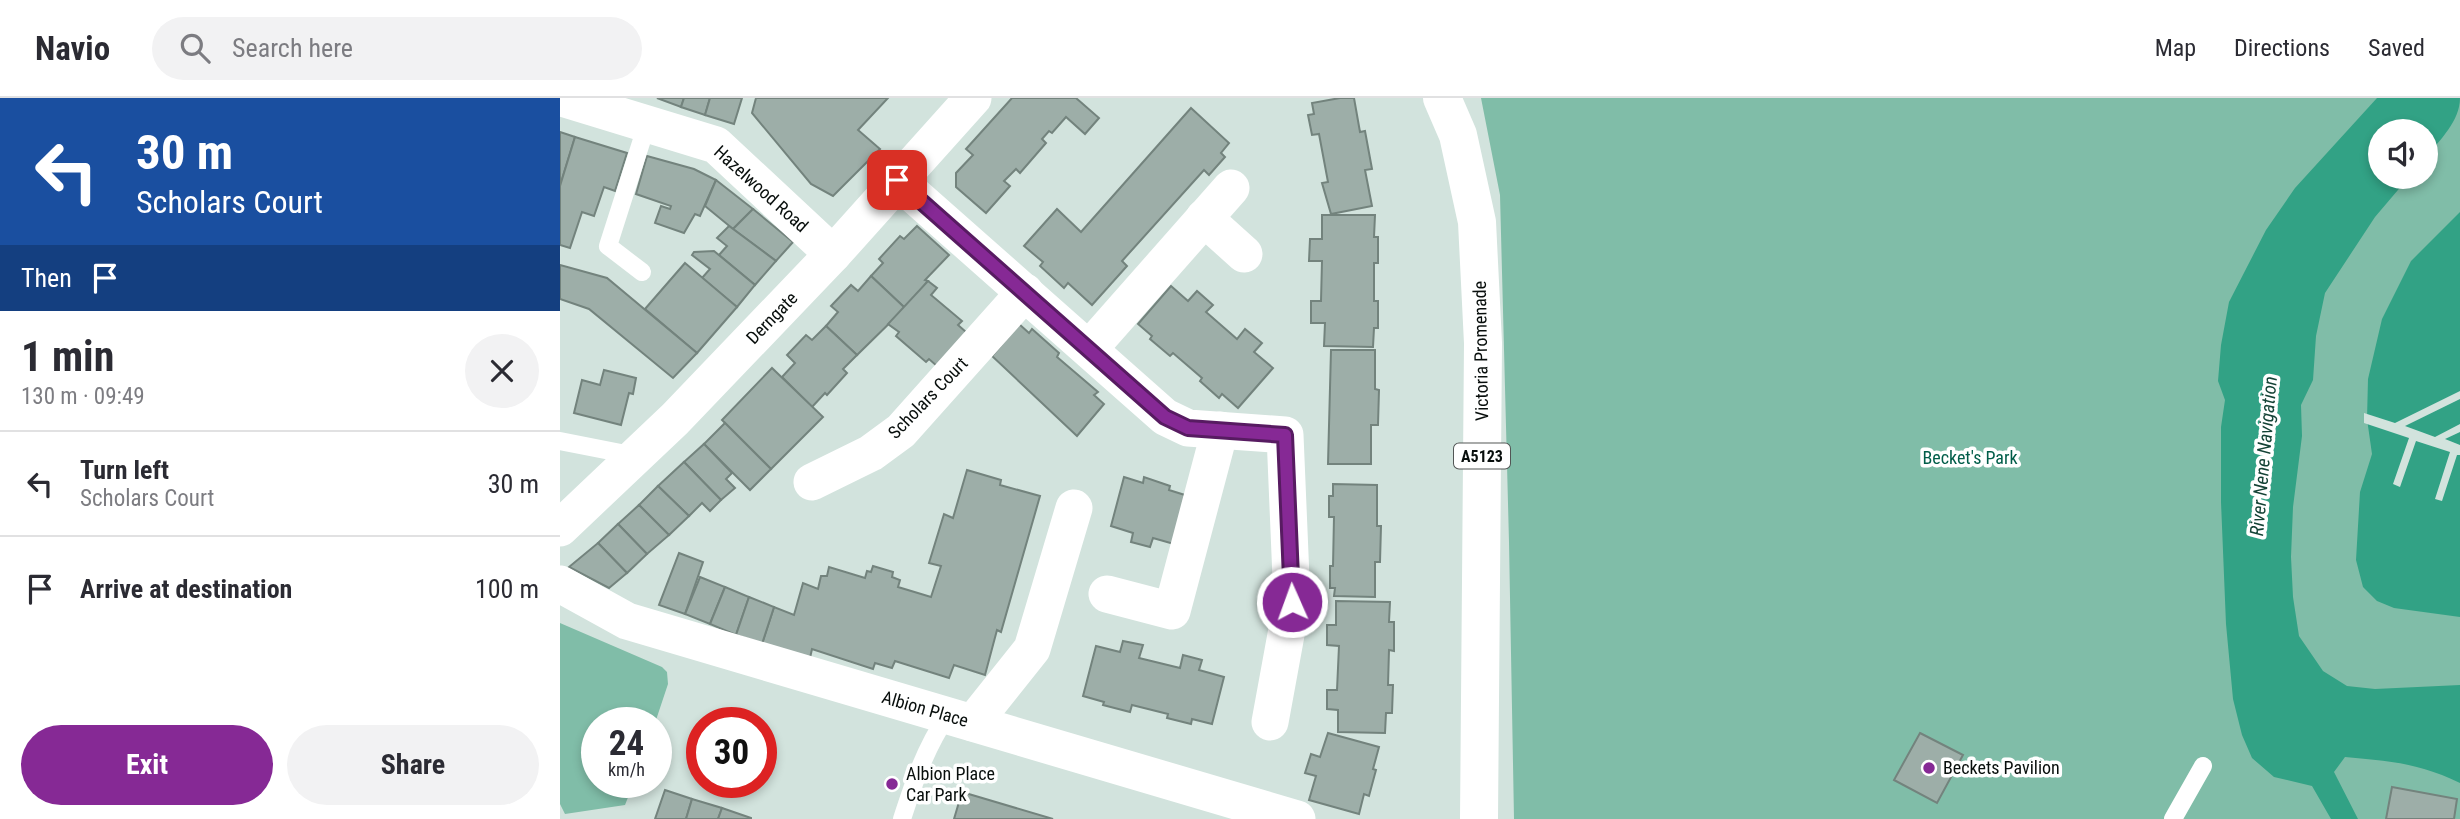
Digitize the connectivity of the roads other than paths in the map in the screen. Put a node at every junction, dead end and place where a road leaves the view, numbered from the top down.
1 (562, 98) edge
2 (973, 98) edge
3 (1442, 98) edge
4 (646, 124) junction
5 (897, 180) junction
6 (1231, 188) dead end
7 (1205, 218) junction
8 (833, 254) junction
9 (1244, 254) dead end
10 (642, 272) dead end
11 (1025, 292) junction
12 (1089, 349) junction
13 (1220, 430) junction
14 (560, 441) edge
15 (636, 456) junction
16 (812, 482) dead end
17 (1074, 508) dead end
18 (560, 528) edge
19 (560, 584) edge
20 (1107, 594) dead end
21 (960, 720) junction
22 (1270, 722) dead end
23 (2203, 766) dead end
24 (902, 819) edge
25 (1297, 819) edge
26 (1479, 819) edge
27 (2174, 819) edge

1 - 4 street, Hazelwood Road
2 - 5 street, Derngate
3 - 26 main road, Victoria Promenade / A5123
4 - 8 street, Hazelwood Road
4 - 10 lane
5 - 8 street, Derngate
5 - 11 street
6 - 7 street
7 - 9 street
7 - 12 street
8 - 15 street, Derngate
11 - 12 street
11 - 16 street, Scholars Court
12 - 13 street
13 - 20 street
13 - 22 street
14 - 15 lane
15 - 18 street, Derngate
17 - 21 street
19 - 21 street, Albion Place
21 - 24 lane
21 - 25 street, Albion Place
23 - 27 lane

